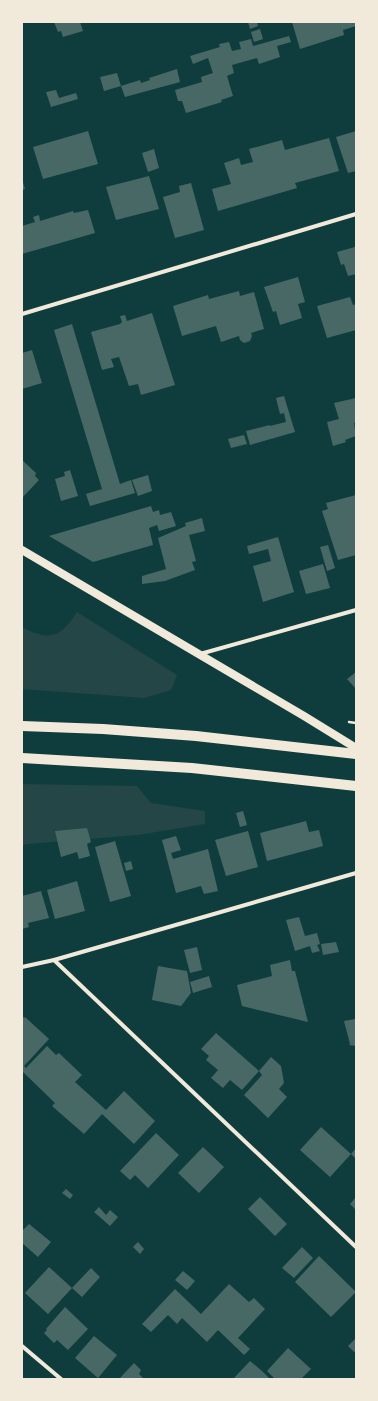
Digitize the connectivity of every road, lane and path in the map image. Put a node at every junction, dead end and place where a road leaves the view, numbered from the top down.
1 (356, 214) edge
2 (22, 314) edge
3 (22, 550) edge
4 (356, 610) edge
5 (199, 654) junction
6 (22, 726) edge
7 (356, 748) edge
8 (356, 754) edge
9 (22, 758) edge
10 (356, 786) edge
11 (356, 873) edge
12 (54, 960) junction
13 (22, 967) edge
14 (356, 1247) edge
15 (22, 1346) edge
16 (61, 1379) edge

1 - 2 street
3 - 5 main road
4 - 5 street
5 - 7 main road
6 - 8 main road
9 - 10 main road
11 - 12 street
12 - 13 street
12 - 14 street
15 - 16 street

